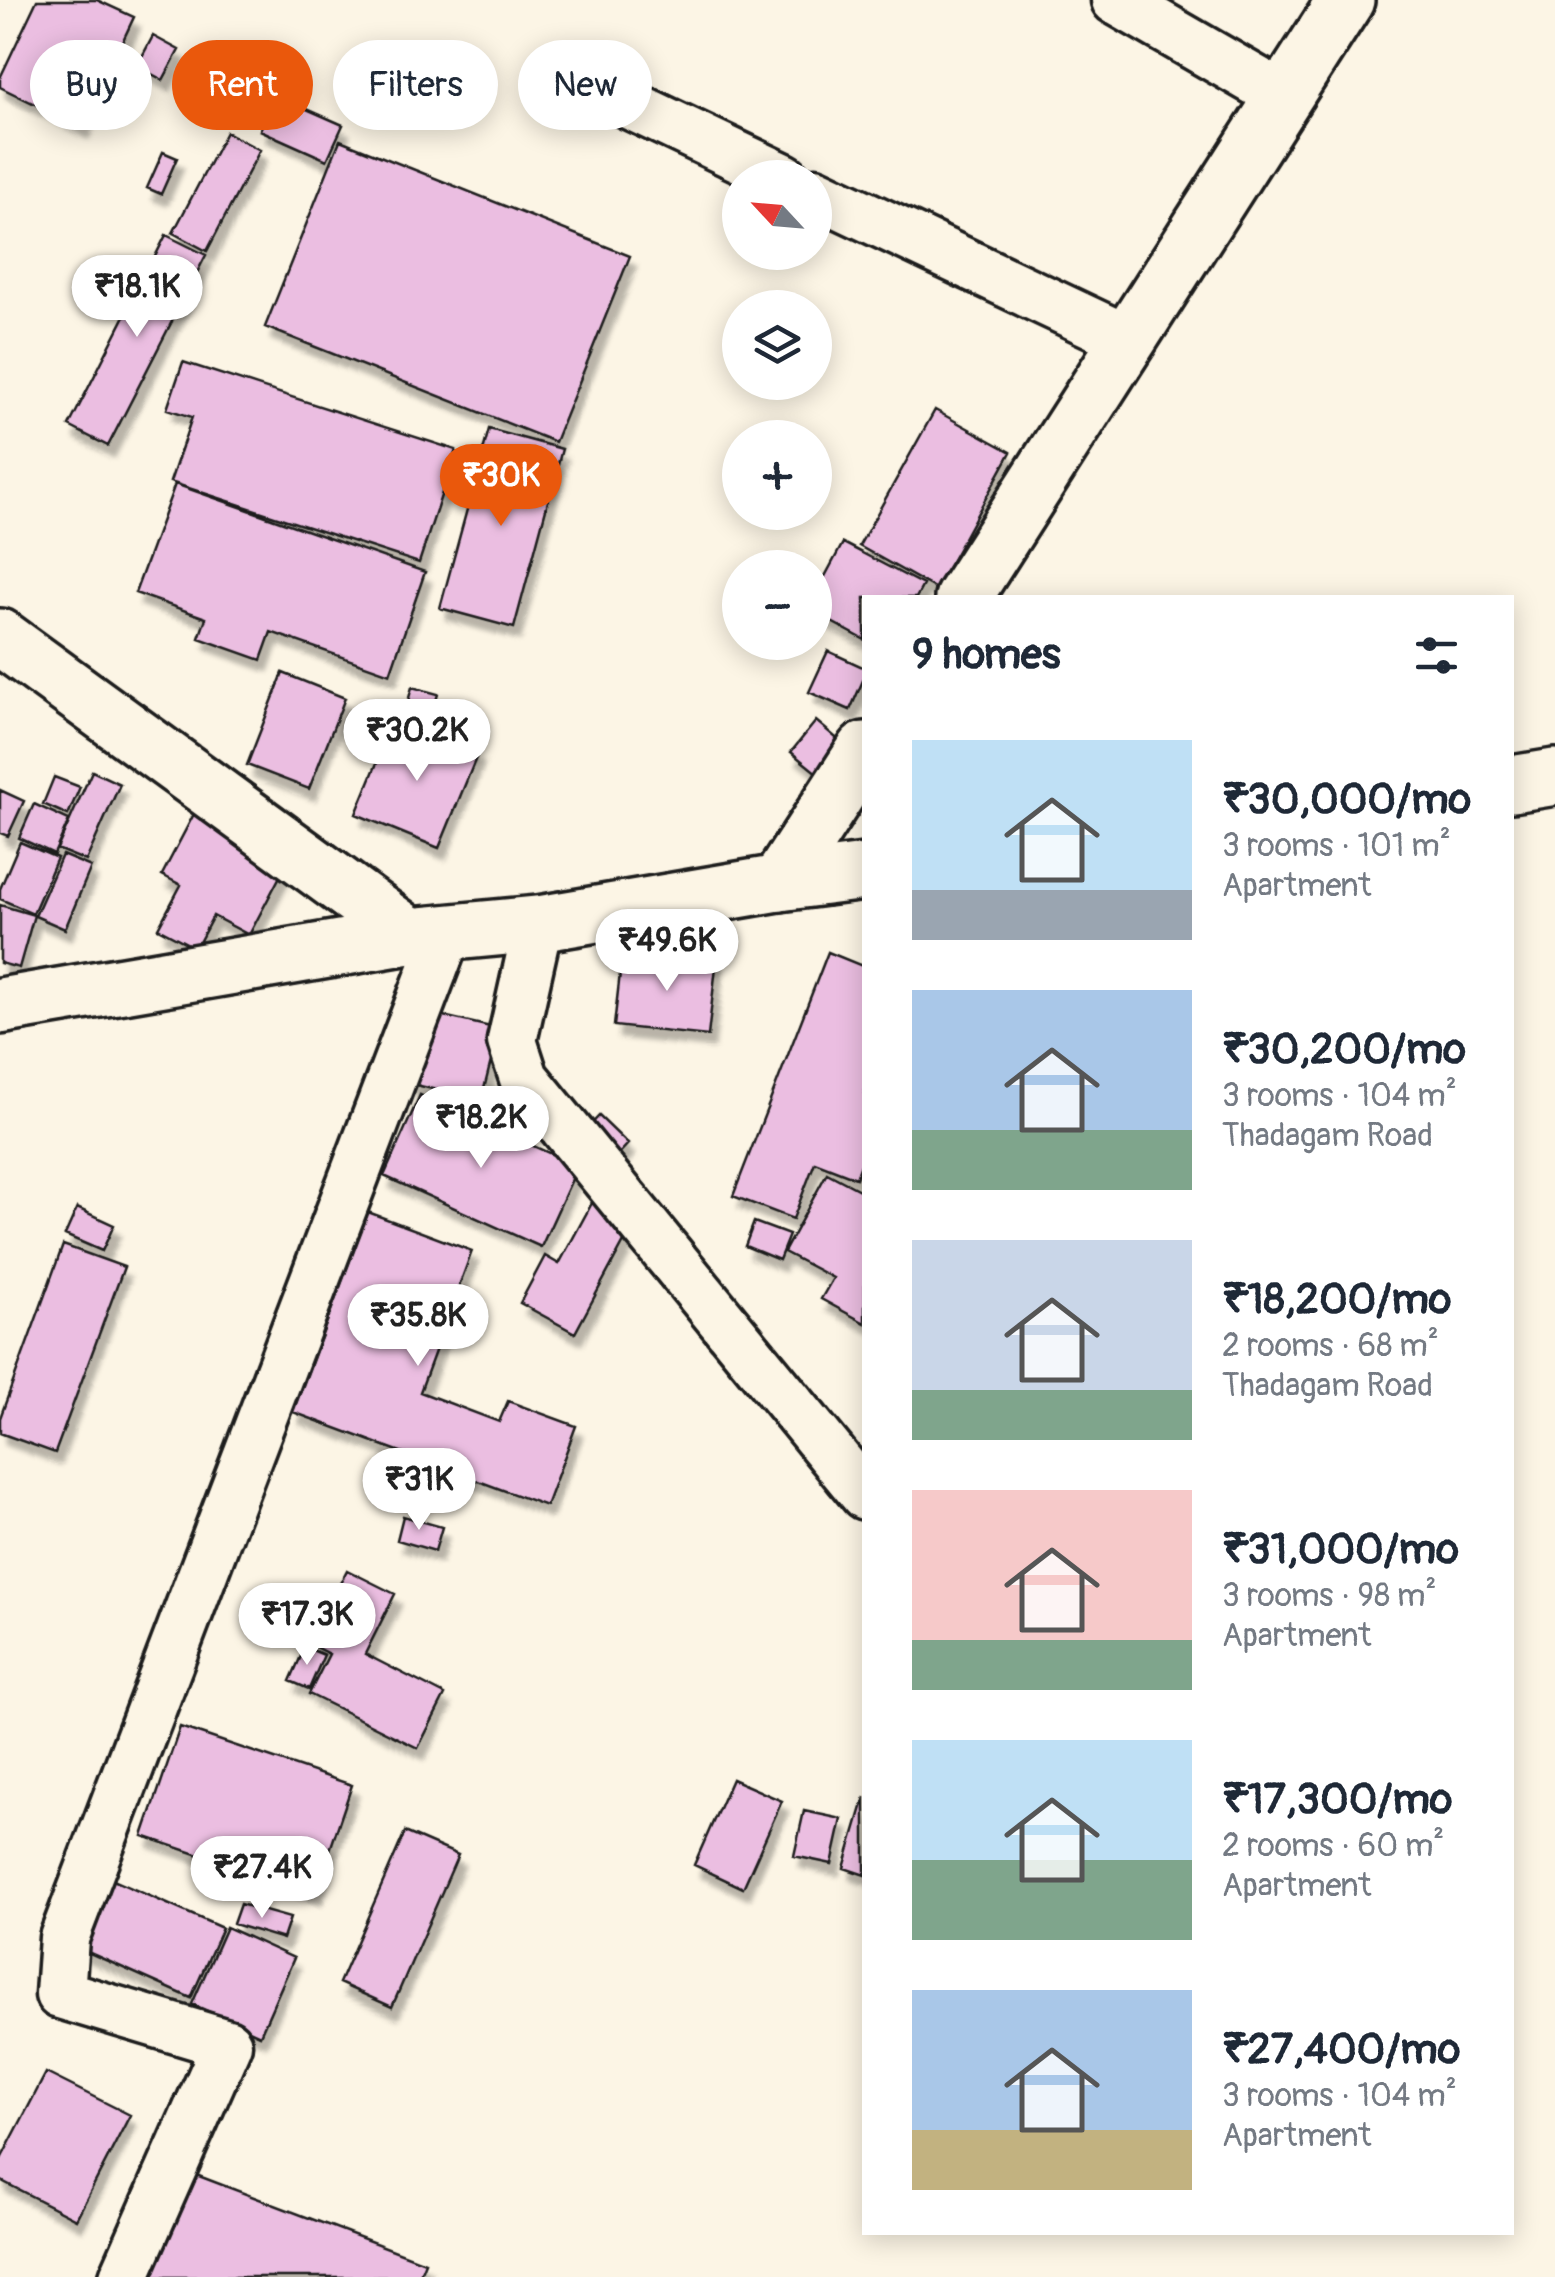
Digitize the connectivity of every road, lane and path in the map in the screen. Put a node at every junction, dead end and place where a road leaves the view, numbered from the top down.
1 (1116, 0) edge
2 (1346, 0) edge
3 (1284, 98) junction
4 (652, 115) edge
5 (746, 160) edge
6 (832, 200) edge
7 (1128, 340) junction
8 (965, 595) edge
9 (0, 637) edge
10 (862, 755) edge
11 (1555, 777) edge
12 (1514, 784) edge
13 (862, 872) edge
14 (780, 883) junction
15 (538, 924) junction
16 (429, 933) junction
17 (0, 1006) edge
18 (862, 1491) edge
19 (124, 2277) edge

1 - 3 street
2 - 3 main road
3 - 7 main road
4 - 5 street
6 - 7 street
7 - 8 main road
9 - 16 main road
10 - 14 main road
11 - 12 main road
13 - 14 main road
14 - 15 main road
15 - 16 main road
15 - 18 street
16 - 17 main road
16 - 19 street

